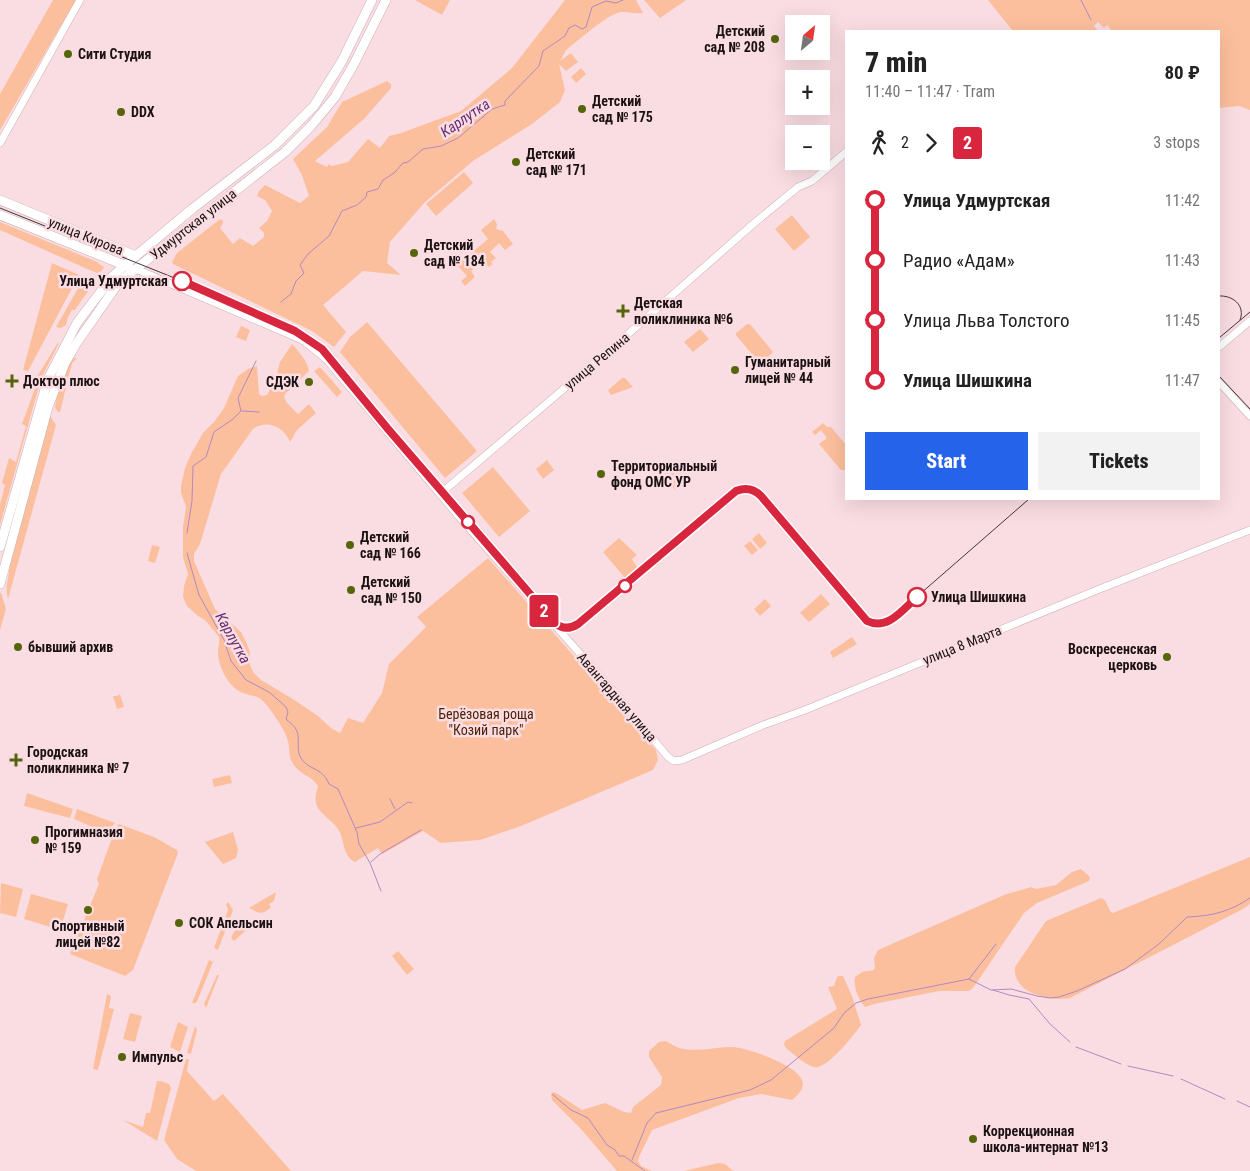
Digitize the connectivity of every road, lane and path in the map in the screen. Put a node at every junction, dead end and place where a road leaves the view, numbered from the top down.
1 (80, 0) edge
2 (372, 0) edge
3 (386, 0) edge
4 (0, 143) edge
5 (845, 153) edge
6 (0, 200) edge
7 (0, 214) edge
8 (171, 227) junction
9 (178, 236) junction
10 (136, 256) junction
11 (125, 265) junction
12 (136, 269) junction
13 (91, 305) junction
14 (99, 310) junction
15 (1250, 321) edge
16 (1220, 346) edge
17 (1220, 383) edge
18 (1250, 416) edge
19 (440, 494) junction
20 (1250, 530) edge
21 (0, 547) edge
22 (0, 584) edge
23 (674, 761) joint

1 - 4 street
2 - 8 main road, Удмуртская улица
3 - 9 main road, Удмуртская улица
5 - 19 street, улица Репина
6 - 10 main road, улица Кирова
7 - 11 main road, улица Кирова
8 - 9 main road
8 - 10 main road, Удмуртская улица
9 - 12 main road, Удмуртская улица
10 - 11 main road, Удмуртская улица
10 - 12 main road, улица Кирова
11 - 12 main road, улица Кирова
11 - 13 main road, Удмуртская улица
12 - 14 main road, Удмуртская улица
12 - 19 street, Авангардная улица
13 - 14 main road
13 - 21 main road, Удмуртская улица
14 - 22 main road, Удмуртская улица
15 - 16 street
17 - 18 street
19 - 23 street, Авангардная улица
20 - 23 street, улица 8 Марта

